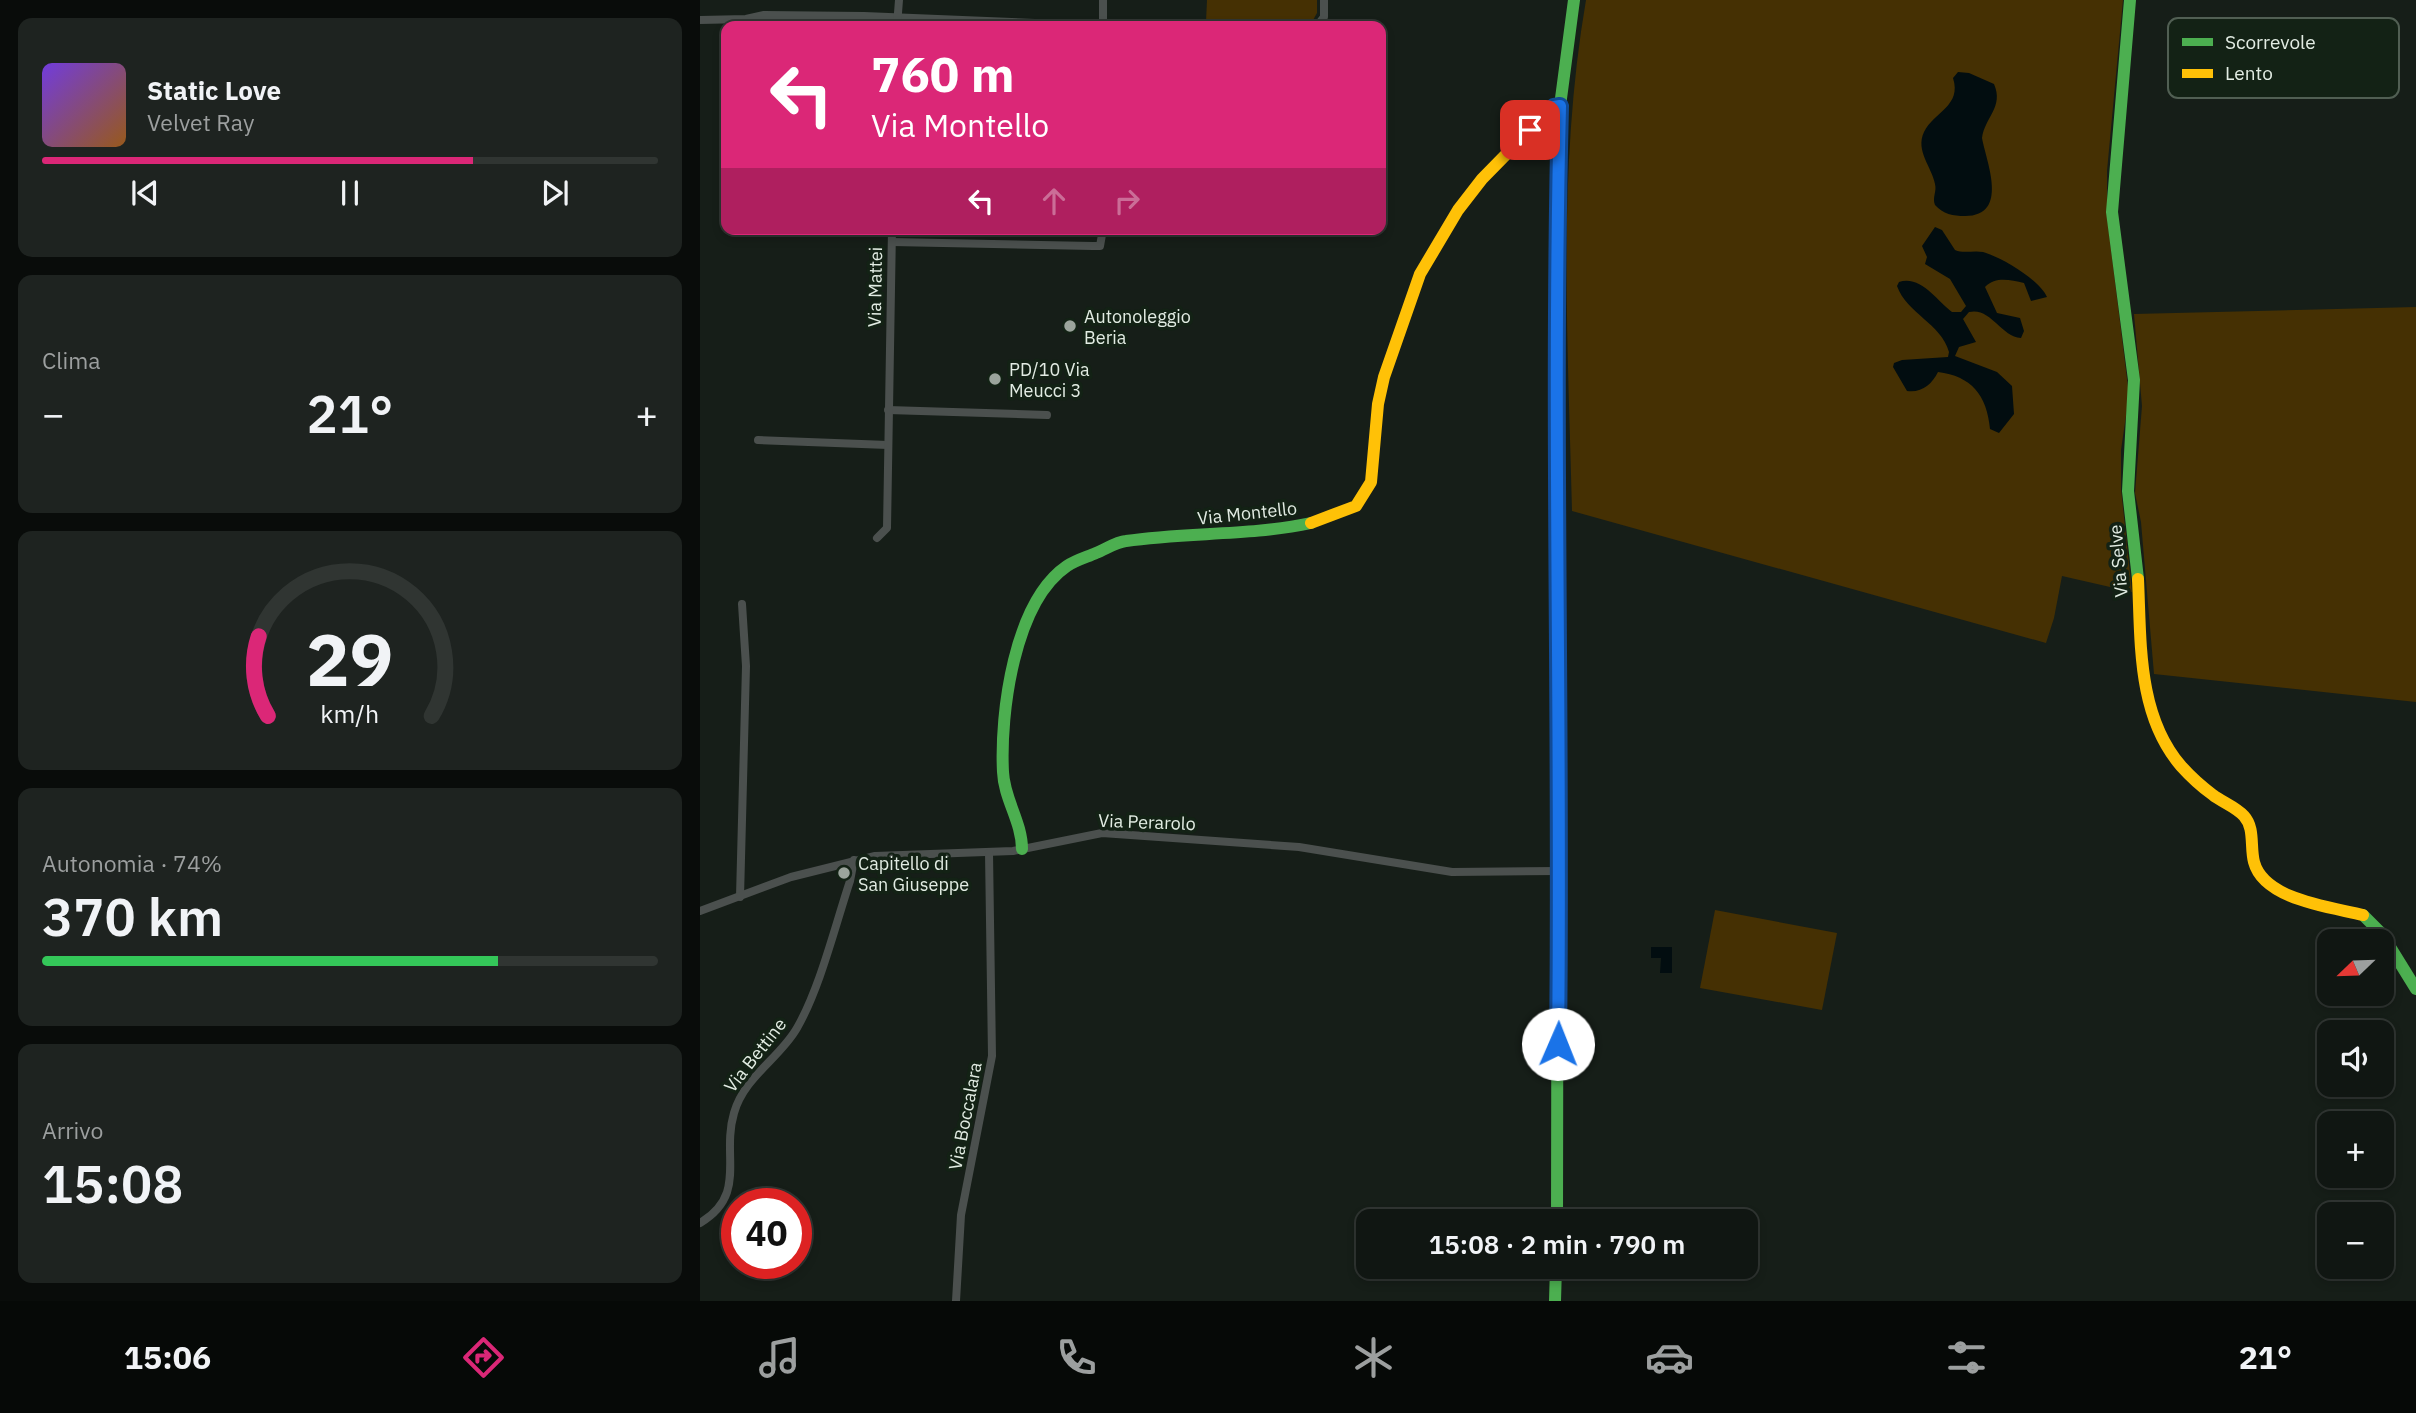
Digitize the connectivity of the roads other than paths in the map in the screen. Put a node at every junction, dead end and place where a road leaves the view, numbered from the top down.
1 (899, 0) edge
2 (1103, 0) edge
3 (1324, 0) edge
4 (1574, 0) edge
5 (2130, 0) edge
6 (700, 20) edge
7 (879, 21) edge
8 (898, 21) edge
9 (1104, 21) edge
10 (1321, 21) edge
11 (1560, 106) junction
12 (892, 235) edge
13 (1102, 235) edge
14 (892, 242) junction
15 (888, 410) junction
16 (1047, 415) dead end
17 (758, 440) dead end
18 (888, 445) junction
19 (877, 538) dead end
20 (742, 604) dead end
21 (1022, 849) junction
22 (989, 853) junction
23 (854, 860) junction
24 (1559, 871) junction
25 (740, 897) junction
26 (700, 911) edge
27 (2416, 989) edge
28 (1557, 1209) edge
29 (700, 1223) edge
30 (1556, 1279) edge
31 (956, 1301) edge
32 (1555, 1301) edge

1 - 8 street
2 - 9 street
3 - 10 street
4 - 11 street
5 - 27 street, Via Selve
6 - 7 street
11 - 21 street, Via Montello
11 - 24 street
12 - 14 street, Via Mattei
13 - 14 street
14 - 15 street, Via Mattei
15 - 16 street
15 - 18 street, Via Mattei
17 - 18 street
18 - 19 street, Via Mattei
20 - 25 street
21 - 22 street, Via Perarolo
21 - 24 street, Via Perarolo
22 - 23 street, Via Perarolo
22 - 31 street, Via Boccalara
23 - 25 street, Via Perarolo
23 - 29 street, Via Bettine
24 - 28 street
25 - 26 street, Via Perarolo
30 - 32 street

